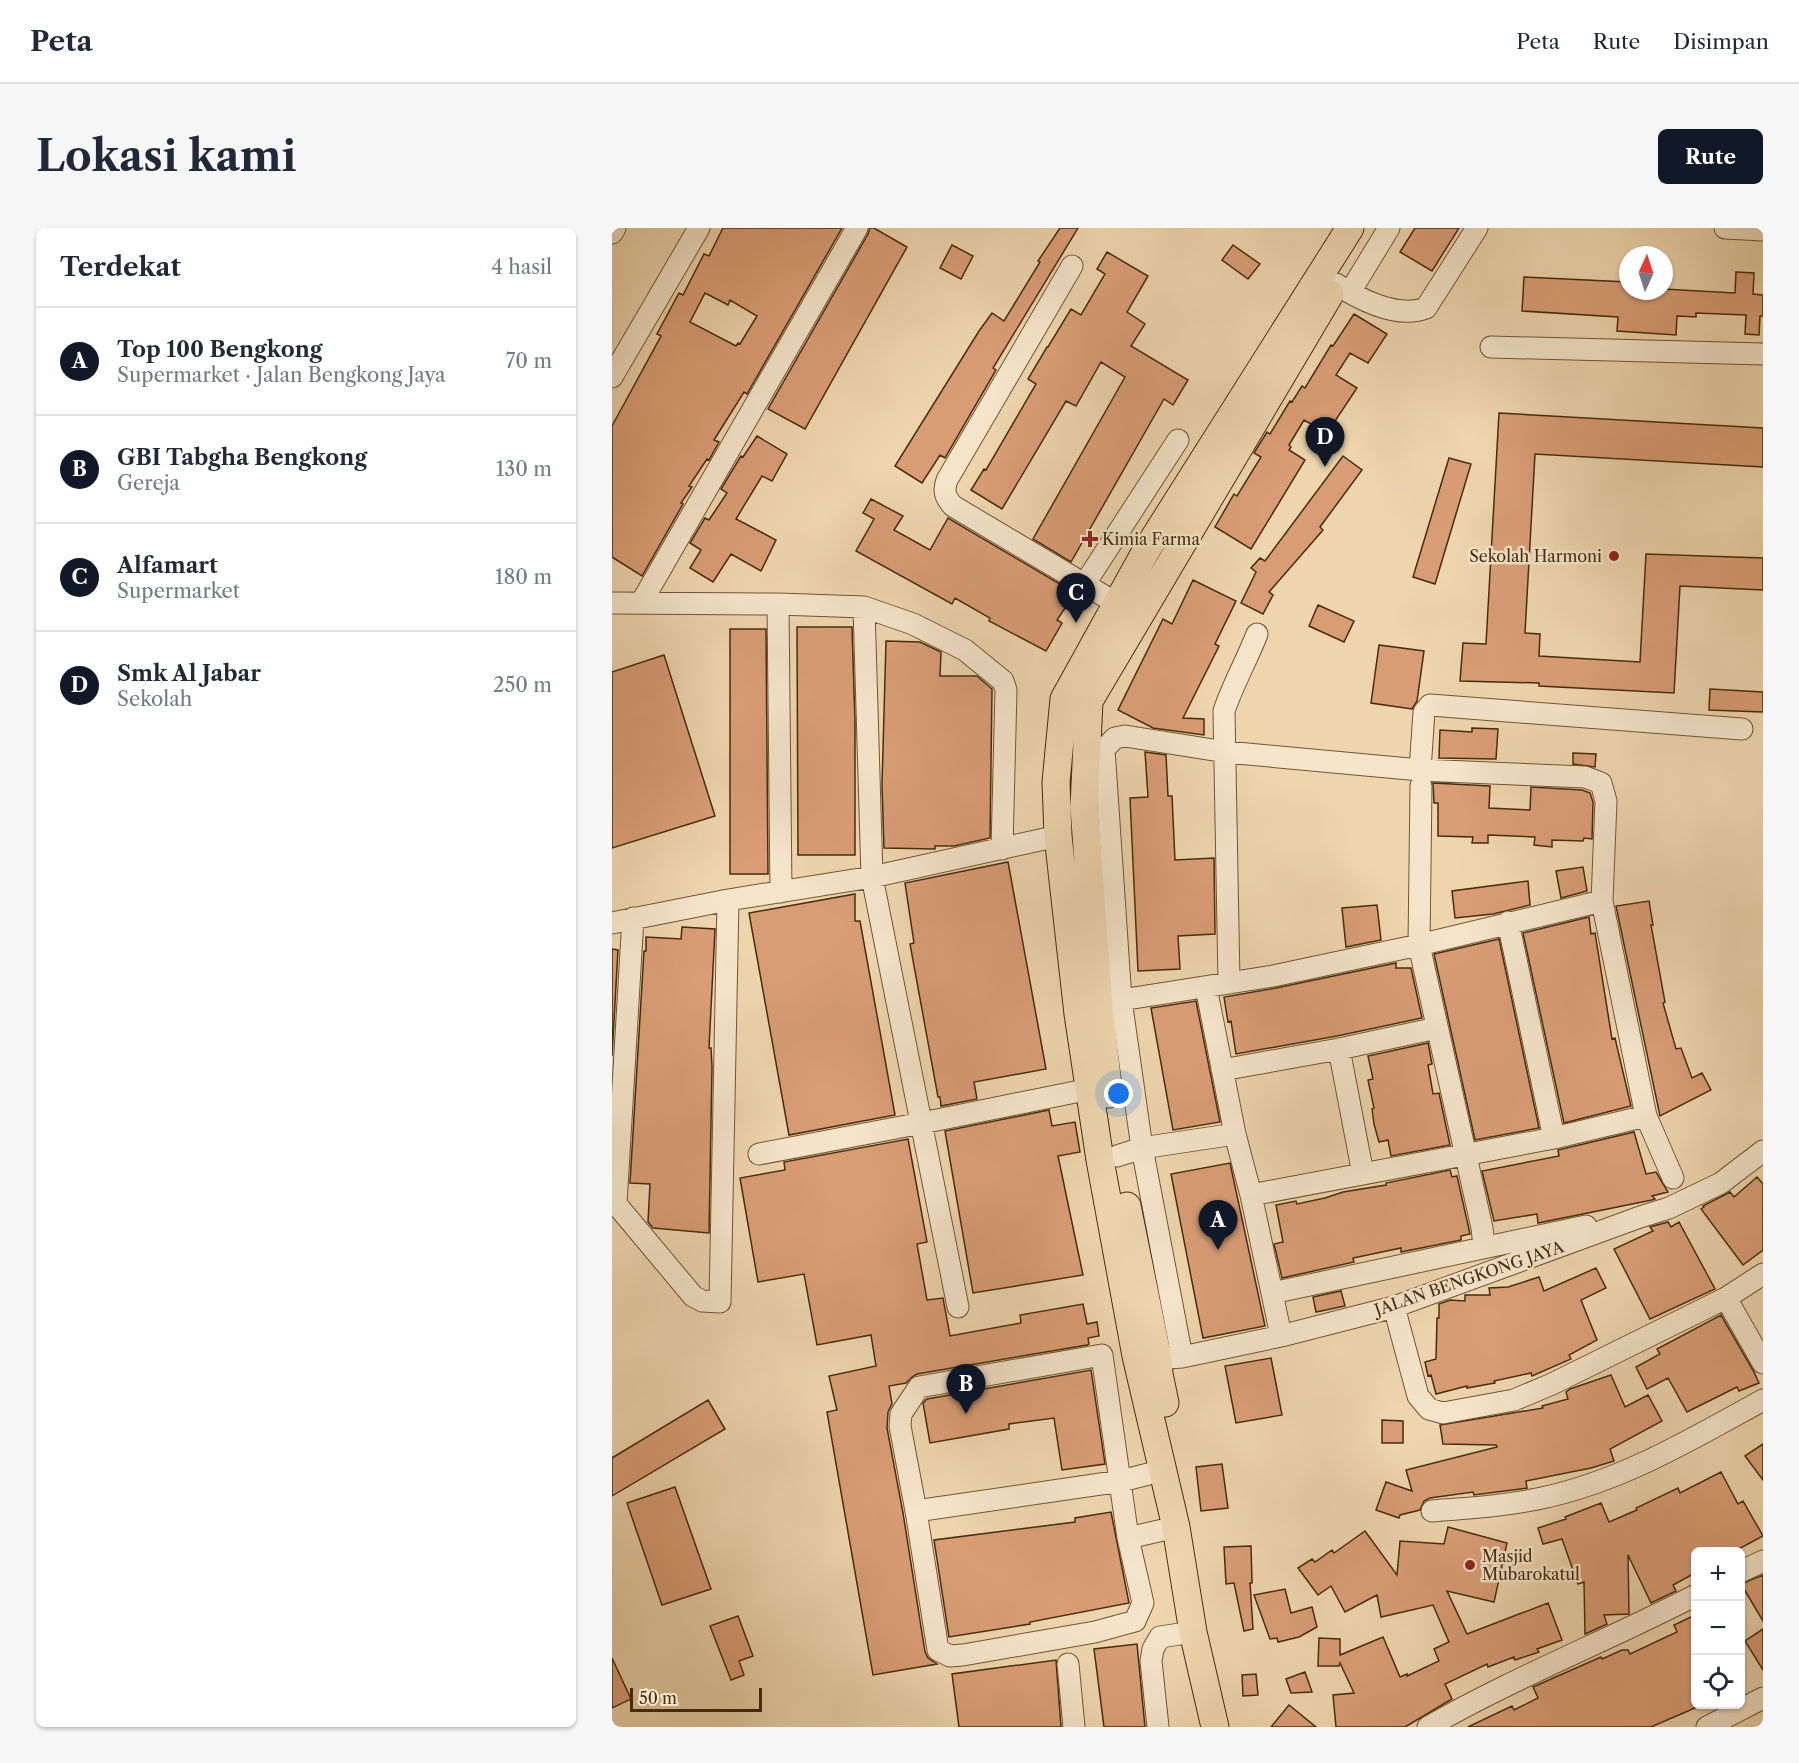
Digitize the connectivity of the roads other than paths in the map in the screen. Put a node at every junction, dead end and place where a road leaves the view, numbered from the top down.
1 (615, 228) edge
2 (699, 228) edge
3 (857, 228) edge
4 (1350, 228) edge
5 (1369, 228) edge
6 (1389, 228) edge
7 (1477, 228) edge
8 (1725, 228) edge
9 (1763, 230) edge
10 (612, 232) edge
11 (1072, 266) dead end
12 (1343, 288) junction
13 (1491, 346) dead end
14 (1763, 354) edge
15 (612, 377) edge
16 (1178, 440) dead end
17 (1120, 531) junction
18 (1147, 549) junction
19 (1084, 585) junction
20 (612, 603) edge
21 (641, 603) junction
22 (1116, 603) junction
23 (778, 604) junction
24 (864, 607) junction
25 (1257, 634) dead end
26 (1742, 729) dead end
27 (1226, 752) junction
28 (1420, 778) junction
29 (1096, 806) junction
30 (1058, 836) junction
31 (1002, 849) junction
32 (872, 877) junction
33 (781, 892) junction
34 (728, 900) junction
35 (1602, 901) junction
36 (622, 921) edge
37 (1508, 922) junction
38 (1419, 945) junction
39 (1229, 982) junction
40 (1206, 987) junction
41 (1110, 1004) junction
42 (1437, 1028) junction
43 (1340, 1049) junction
44 (1222, 1070) junction
45 (1090, 1089) junction
46 (1646, 1116) junction
47 (922, 1124) junction
48 (1235, 1134) junction
49 (1554, 1138) junction
50 (1763, 1151) edge
51 (1130, 1152) junction
52 (759, 1154) dead end
53 (1466, 1154) junction
54 (1363, 1174) junction
55 (1673, 1178) dead end
56 (1251, 1195) junction
57 (1640, 1217) junction
58 (1484, 1246) junction
59 (1763, 1274) edge
60 (1272, 1293) junction
61 (1726, 1298) junction
62 (958, 1307) dead end
63 (1394, 1307) junction
64 (1281, 1336) junction
65 (1170, 1358) junction
66 (1763, 1363) edge
67 (1763, 1400) edge
68 (1164, 1470) junction
69 (1121, 1481) junction
70 (916, 1511) junction
71 (1432, 1511) dead end
72 (1176, 1527) junction
73 (1128, 1538) junction
74 (1763, 1561) edge
75 (1745, 1570) edge
76 (1691, 1597) edge
77 (1200, 1638) junction
78 (1068, 1664) dead end
79 (1763, 1698) edge
80 (1074, 1727) edge
81 (1158, 1727) edge
82 (1215, 1727) edge
83 (1232, 1727) edge
84 (1428, 1727) edge
85 (1707, 1727) edge

1 - 10 street
2 - 15 street
3 - 21 street
4 - 18 main road
5 - 12 main road
6 - 12 street
7 - 12 street
8 - 9 street
11 - 19 street
12 - 29 main road
13 - 14 street
16 - 17 street
17 - 18 street
17 - 19 street
18 - 22 main road
19 - 22 street
20 - 21 street
21 - 23 street
22 - 30 main road
23 - 24 street
23 - 33 street
24 - 31 street
24 - 32 street
25 - 27 street
26 - 28 street
27 - 28 street
27 - 29 street
27 - 39 street
28 - 35 street
28 - 38 street
29 - 41 main road
30 - 31 street
30 - 45 main road
31 - 32 street
32 - 33 street
32 - 47 street
33 - 34 street
34 - 36 street
34 - 36 street
35 - 37 street
35 - 46 street
37 - 38 street
37 - 49 street
38 - 39 street
38 - 42 street
39 - 40 street
40 - 41 street
40 - 44 street
41 - 51 main road
42 - 43 street
42 - 53 street
43 - 44 street
43 - 54 street
44 - 48 street
45 - 47 street
45 - 68 main road
46 - 49 street
46 - 55 street
47 - 52 street
47 - 62 street
48 - 51 street
48 - 56 street
49 - 53 street
50 - 57 street, JALAN BENGKONG JAYA
51 - 65 main road
53 - 54 street
53 - 58 street
54 - 56 street
56 - 60 street
57 - 58 street
57 - 63 street, JALAN BENGKONG JAYA
58 - 60 street
59 - 61 street
60 - 64 street
61 - 63 street
61 - 66 street
63 - 64 street, JALAN BENGKONG JAYA
64 - 65 street, JALAN BENGKONG JAYA
65 - 77 main road
67 - 71 street
68 - 69 street
68 - 72 main road
69 - 70 street
69 - 70 street
69 - 73 street
70 - 73 street
72 - 73 street
72 - 77 main road
74 - 75 street
76 - 84 street
77 - 81 street
77 - 82 main road
77 - 83 main road
78 - 80 street
79 - 85 street

